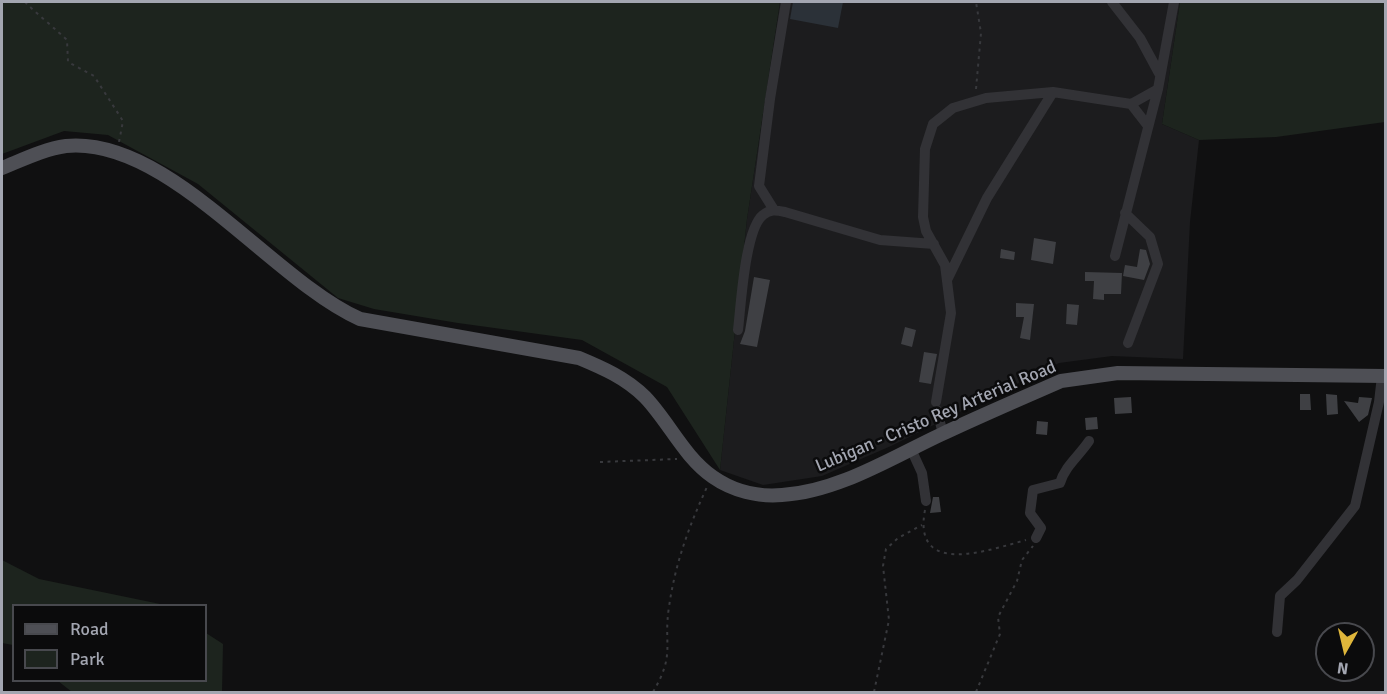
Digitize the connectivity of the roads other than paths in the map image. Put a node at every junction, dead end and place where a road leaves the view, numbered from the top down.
1 (786, 2) edge
2 (1112, 2) edge
3 (1174, 2) edge
4 (1160, 75) junction
5 (1158, 89) junction
6 (1053, 92) junction
7 (1131, 104) junction
8 (1148, 126) junction
9 (2, 168) edge
10 (774, 210) junction
11 (1125, 213) junction
12 (934, 244) junction
13 (1115, 256) dead end
14 (948, 278) junction
15 (738, 330) dead end
16 (1128, 343) dead end
17 (1384, 376) edge
18 (943, 434) junction
19 (1089, 441) dead end
20 (911, 449) junction
21 (926, 501) road end
22 (1036, 538) road end
23 (1277, 632) dead end

1 - 10 street
2 - 4 street
3 - 4 street
4 - 5 street
5 - 7 street
5 - 8 street
6 - 7 street
6 - 12 street
6 - 14 street
7 - 8 street
8 - 11 street
9 - 20 main road, Lubigan - Cristo Rey Arterial Road
10 - 12 street
10 - 15 street
11 - 13 street
11 - 16 street
12 - 14 street
14 - 18 street
17 - 18 main road, Lubigan - Cristo Rey Arterial Road
17 - 23 street
18 - 20 main road, Lubigan - Cristo Rey Arterial Road
19 - 22 street
20 - 21 street

